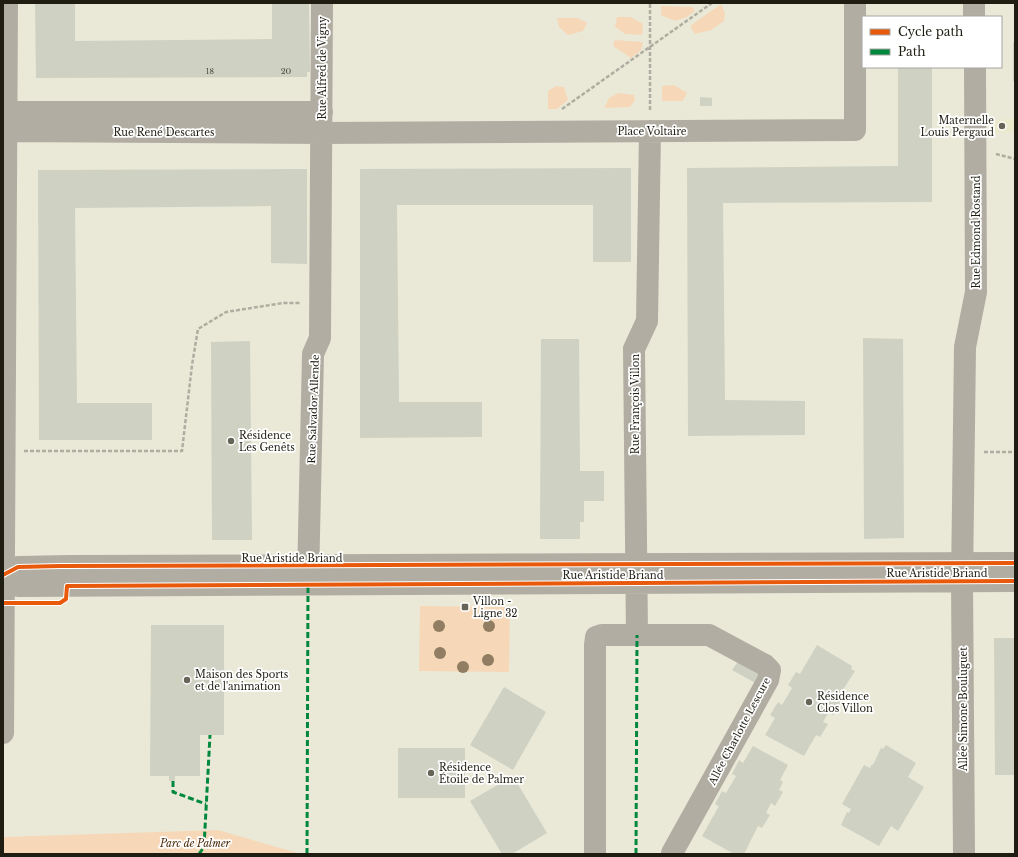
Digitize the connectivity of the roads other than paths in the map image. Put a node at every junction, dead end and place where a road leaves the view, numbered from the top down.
1 (6, 3) edge
2 (322, 3) edge
3 (855, 3) edge
4 (974, 3) edge
5 (974, 16) edge
6 (5, 34) edge
7 (975, 68) edge
8 (6, 122) junction
9 (322, 122) junction
10 (650, 131) junction
11 (1015, 563) edge
12 (4, 573) edge
13 (962, 573) junction
14 (637, 574) junction
15 (308, 575) junction
16 (1015, 581) edge
17 (637, 635) junction
18 (3, 733) edge
19 (672, 853) edge
20 (595, 854) edge
21 (964, 854) edge

1 - 6 street
2 - 9 street, Rue Alfred de Vigny
3 - 10 street, Place Voltaire
4 - 5 street
6 - 8 street
7 - 13 street, Rue Edmond Rostand
8 - 9 street, Rue René Descartes
8 - 12 street
9 - 10 street, Place Voltaire
9 - 15 street, Rue Salvador Allende
10 - 14 street, Rue François Villon
11 - 13 street, Rue Aristide Briand
12 - 15 street, Rue Aristide Briand
12 - 18 street
13 - 14 street, Rue Aristide Briand
13 - 16 street, Rue Aristide Briand
13 - 21 street, Allée Simone Bouluguet
14 - 15 street, Rue Aristide Briand
14 - 17 street
17 - 19 street, Allée Charlotte Lescure
17 - 20 street, Allée Charlotte Lescure

